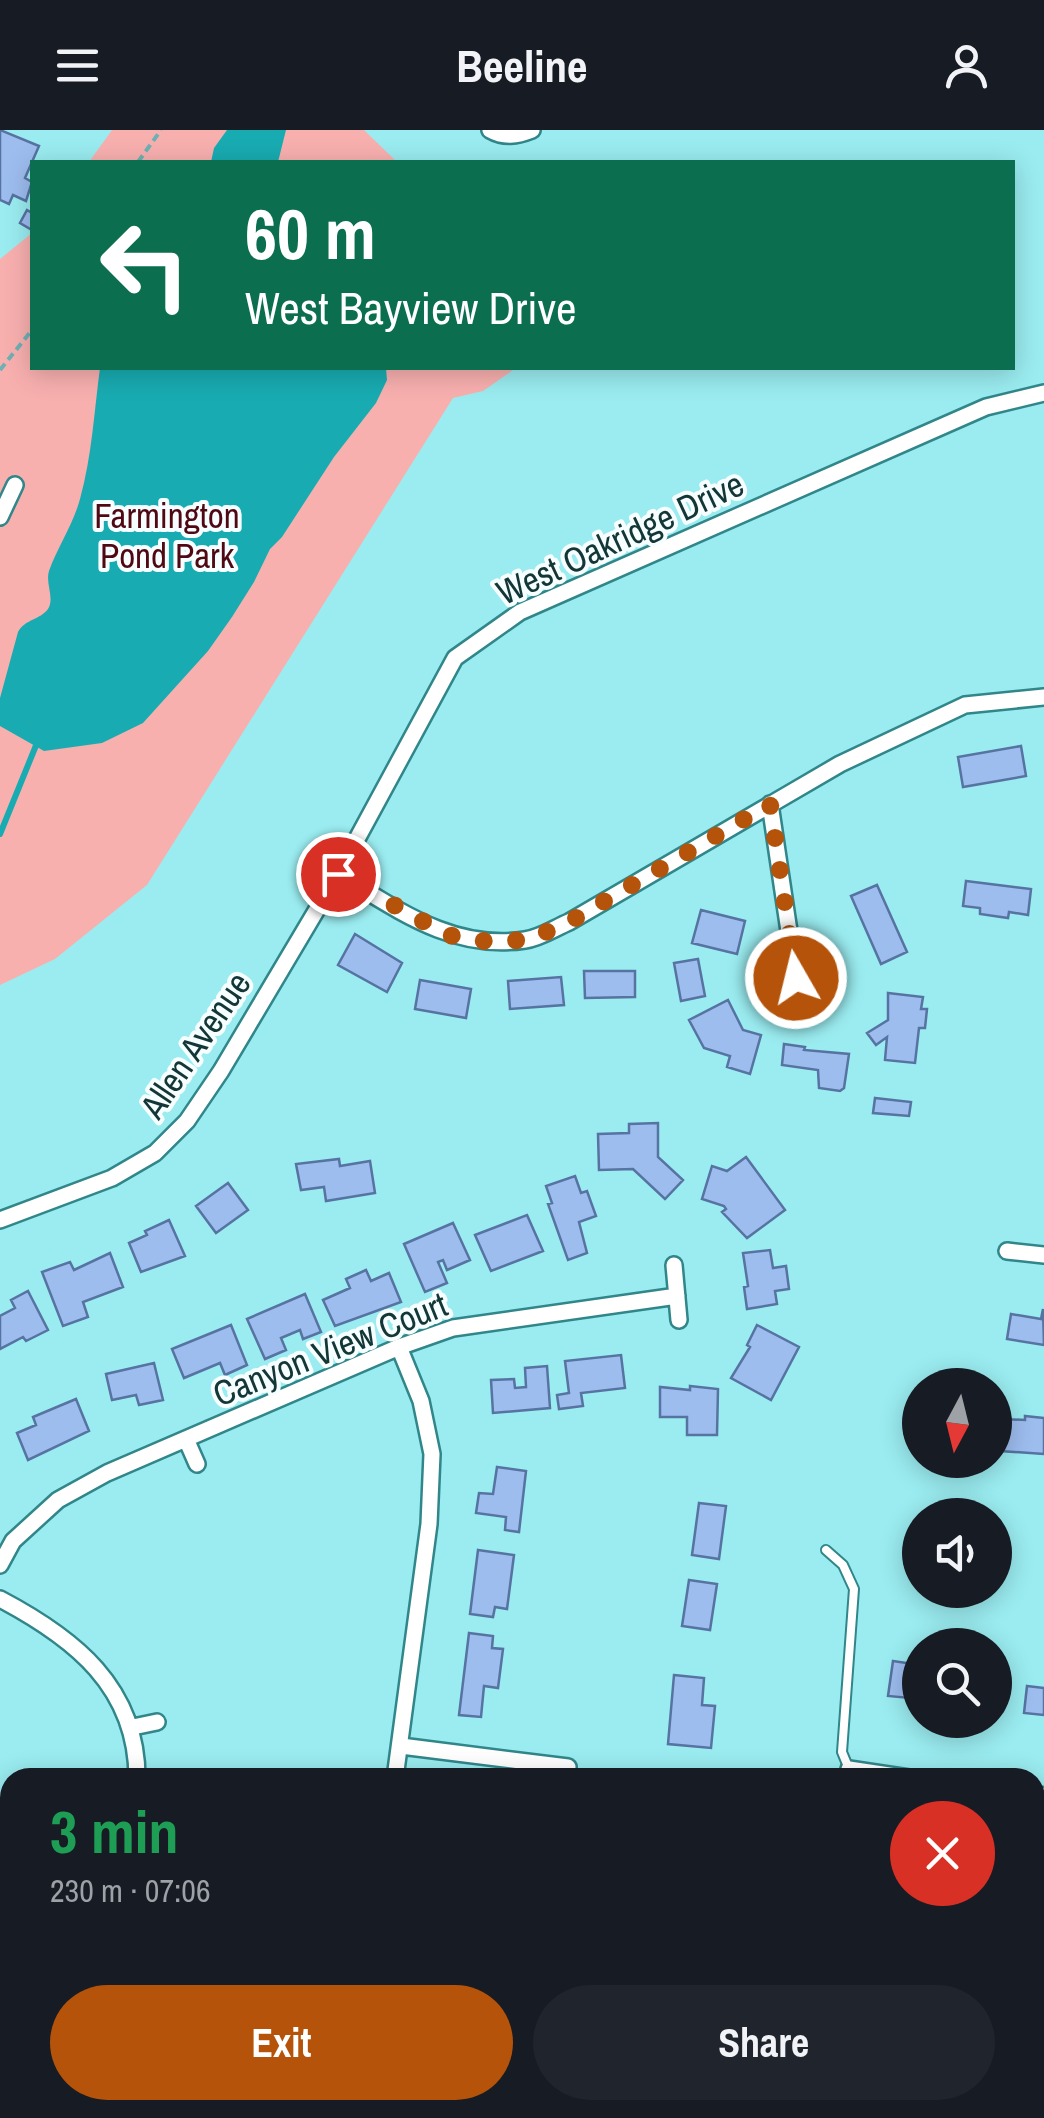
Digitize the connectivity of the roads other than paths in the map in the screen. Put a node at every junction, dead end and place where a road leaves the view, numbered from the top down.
1 (490, 130) edge
2 (532, 130) edge
3 (1044, 393) edge
4 (15, 485) dead end
5 (0, 517) edge
6 (1044, 697) edge
7 (770, 804) junction
8 (338, 874) junction
9 (796, 978) dead end
10 (0, 1220) edge
11 (1008, 1250) dead end
12 (1044, 1255) edge
13 (674, 1265) dead end
14 (677, 1296) junction
15 (679, 1320) dead end
16 (400, 1347) junction
17 (186, 1438) junction
18 (197, 1464) dead end
19 (826, 1550) dead end
20 (0, 1565) edge
21 (0, 1600) edge
22 (157, 1722) dead end
23 (132, 1727) junction
24 (401, 1746) junction
25 (136, 1768) edge
26 (397, 1768) edge
27 (568, 1768) dead end
28 (848, 1768) edge

1 - 2 street
3 - 8 street, West Oakridge Drive
4 - 5 street
6 - 7 street
7 - 8 street
7 - 9 street
8 - 10 street, Allen Avenue
11 - 12 street
13 - 14 street
14 - 15 street
14 - 16 street, Canyon View Court
16 - 17 street, Canyon View Court
16 - 24 street
17 - 18 street, Canyon View Court
17 - 20 street, Canyon View Court
19 - 28 lane
21 - 23 street
22 - 23 street
23 - 25 street
24 - 26 street
24 - 27 street

